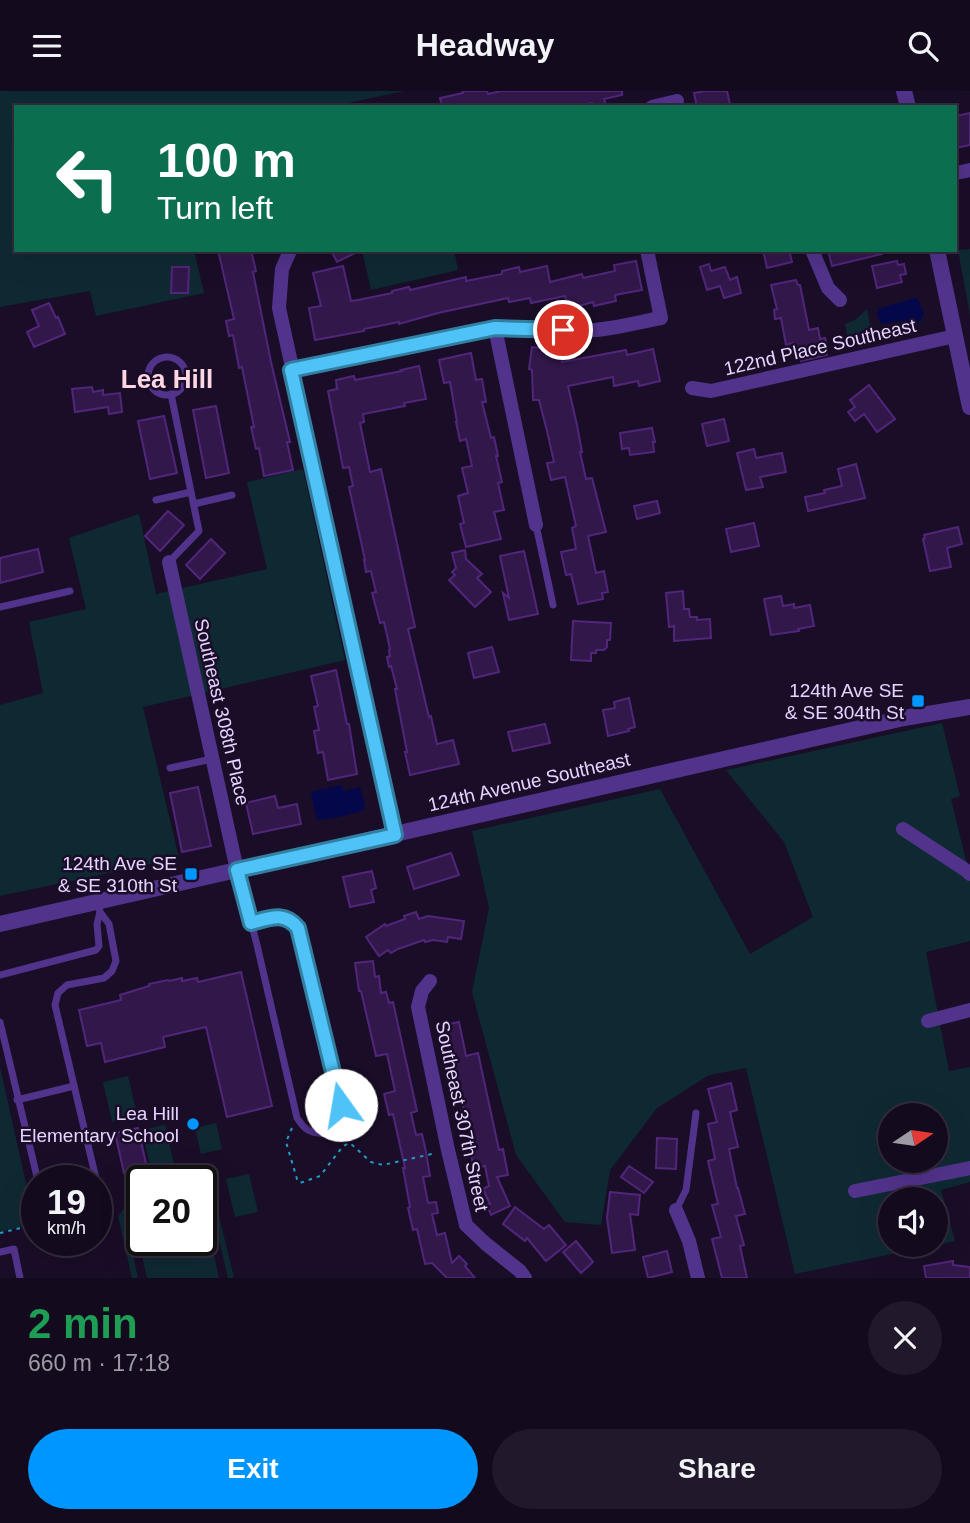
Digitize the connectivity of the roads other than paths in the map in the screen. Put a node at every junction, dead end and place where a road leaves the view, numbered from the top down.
1 (677, 100) edge
2 (659, 105) edge
3 (289, 252) edge
4 (647, 252) edge
5 (813, 252) edge
6 (937, 252) edge
7 (840, 300) dead end
8 (495, 328) junction
9 (955, 336) junction
10 (291, 370) junction
11 (692, 388) dead end
12 (171, 394) junction
13 (970, 407) edge
14 (191, 492) junction
15 (232, 495) dead end
16 (156, 500) dead end
17 (194, 504) junction
18 (536, 524) joint
19 (169, 562) joint
20 (70, 591) dead end
21 (553, 605) dead end
22 (0, 607) edge
23 (970, 695) edge
24 (970, 707) edge
25 (904, 718) junction
26 (213, 759) junction
27 (170, 768) dead end
28 (903, 829) dead end
29 (395, 835) junction
30 (237, 870) junction
31 (970, 874) edge
32 (99, 907) junction
33 (251, 923) junction
34 (0, 924) edge
35 (0, 975) edge
36 (430, 981) dead end
37 (970, 1010) edge
38 (928, 1021) dead end
39 (0, 1023) edge
40 (74, 1086) junction
41 (17, 1100) junction
42 (696, 1112) dead end
43 (34, 1165) edge
44 (93, 1165) edge
45 (970, 1168) edge
46 (855, 1191) dead end
47 (676, 1210) joint
48 (0, 1252) edge
49 (20, 1278) edge
50 (524, 1278) edge
51 (698, 1278) edge

1 - 2 street
3 - 10 street
4 - 8 street
5 - 7 street
6 - 9 street
8 - 10 street
8 - 18 street
9 - 11 street, 122nd Place Southeast
9 - 13 street
10 - 29 street
12 - 12 lane
12 - 14 lane
14 - 16 lane
14 - 17 lane
15 - 17 lane
17 - 19 lane
18 - 21 lane
19 - 26 street, Southeast 308th Place
20 - 22 lane
23 - 25 street, 124th Avenue Southeast
24 - 25 street, 124th Avenue Southeast
25 - 29 street, 124th Avenue Southeast
26 - 27 lane
26 - 30 street, Southeast 308th Place
28 - 31 street
29 - 30 street, 124th Avenue Southeast
30 - 32 street, 124th Avenue Southeast
30 - 33 lane
32 - 34 street, 124th Avenue Southeast
32 - 35 lane
32 - 40 lane
33 - 33 lane
36 - 50 street, Southeast 307th Street
37 - 38 street
39 - 41 lane
40 - 41 lane
40 - 44 lane
41 - 43 lane
42 - 47 lane
45 - 46 street
47 - 51 street
48 - 49 lane

